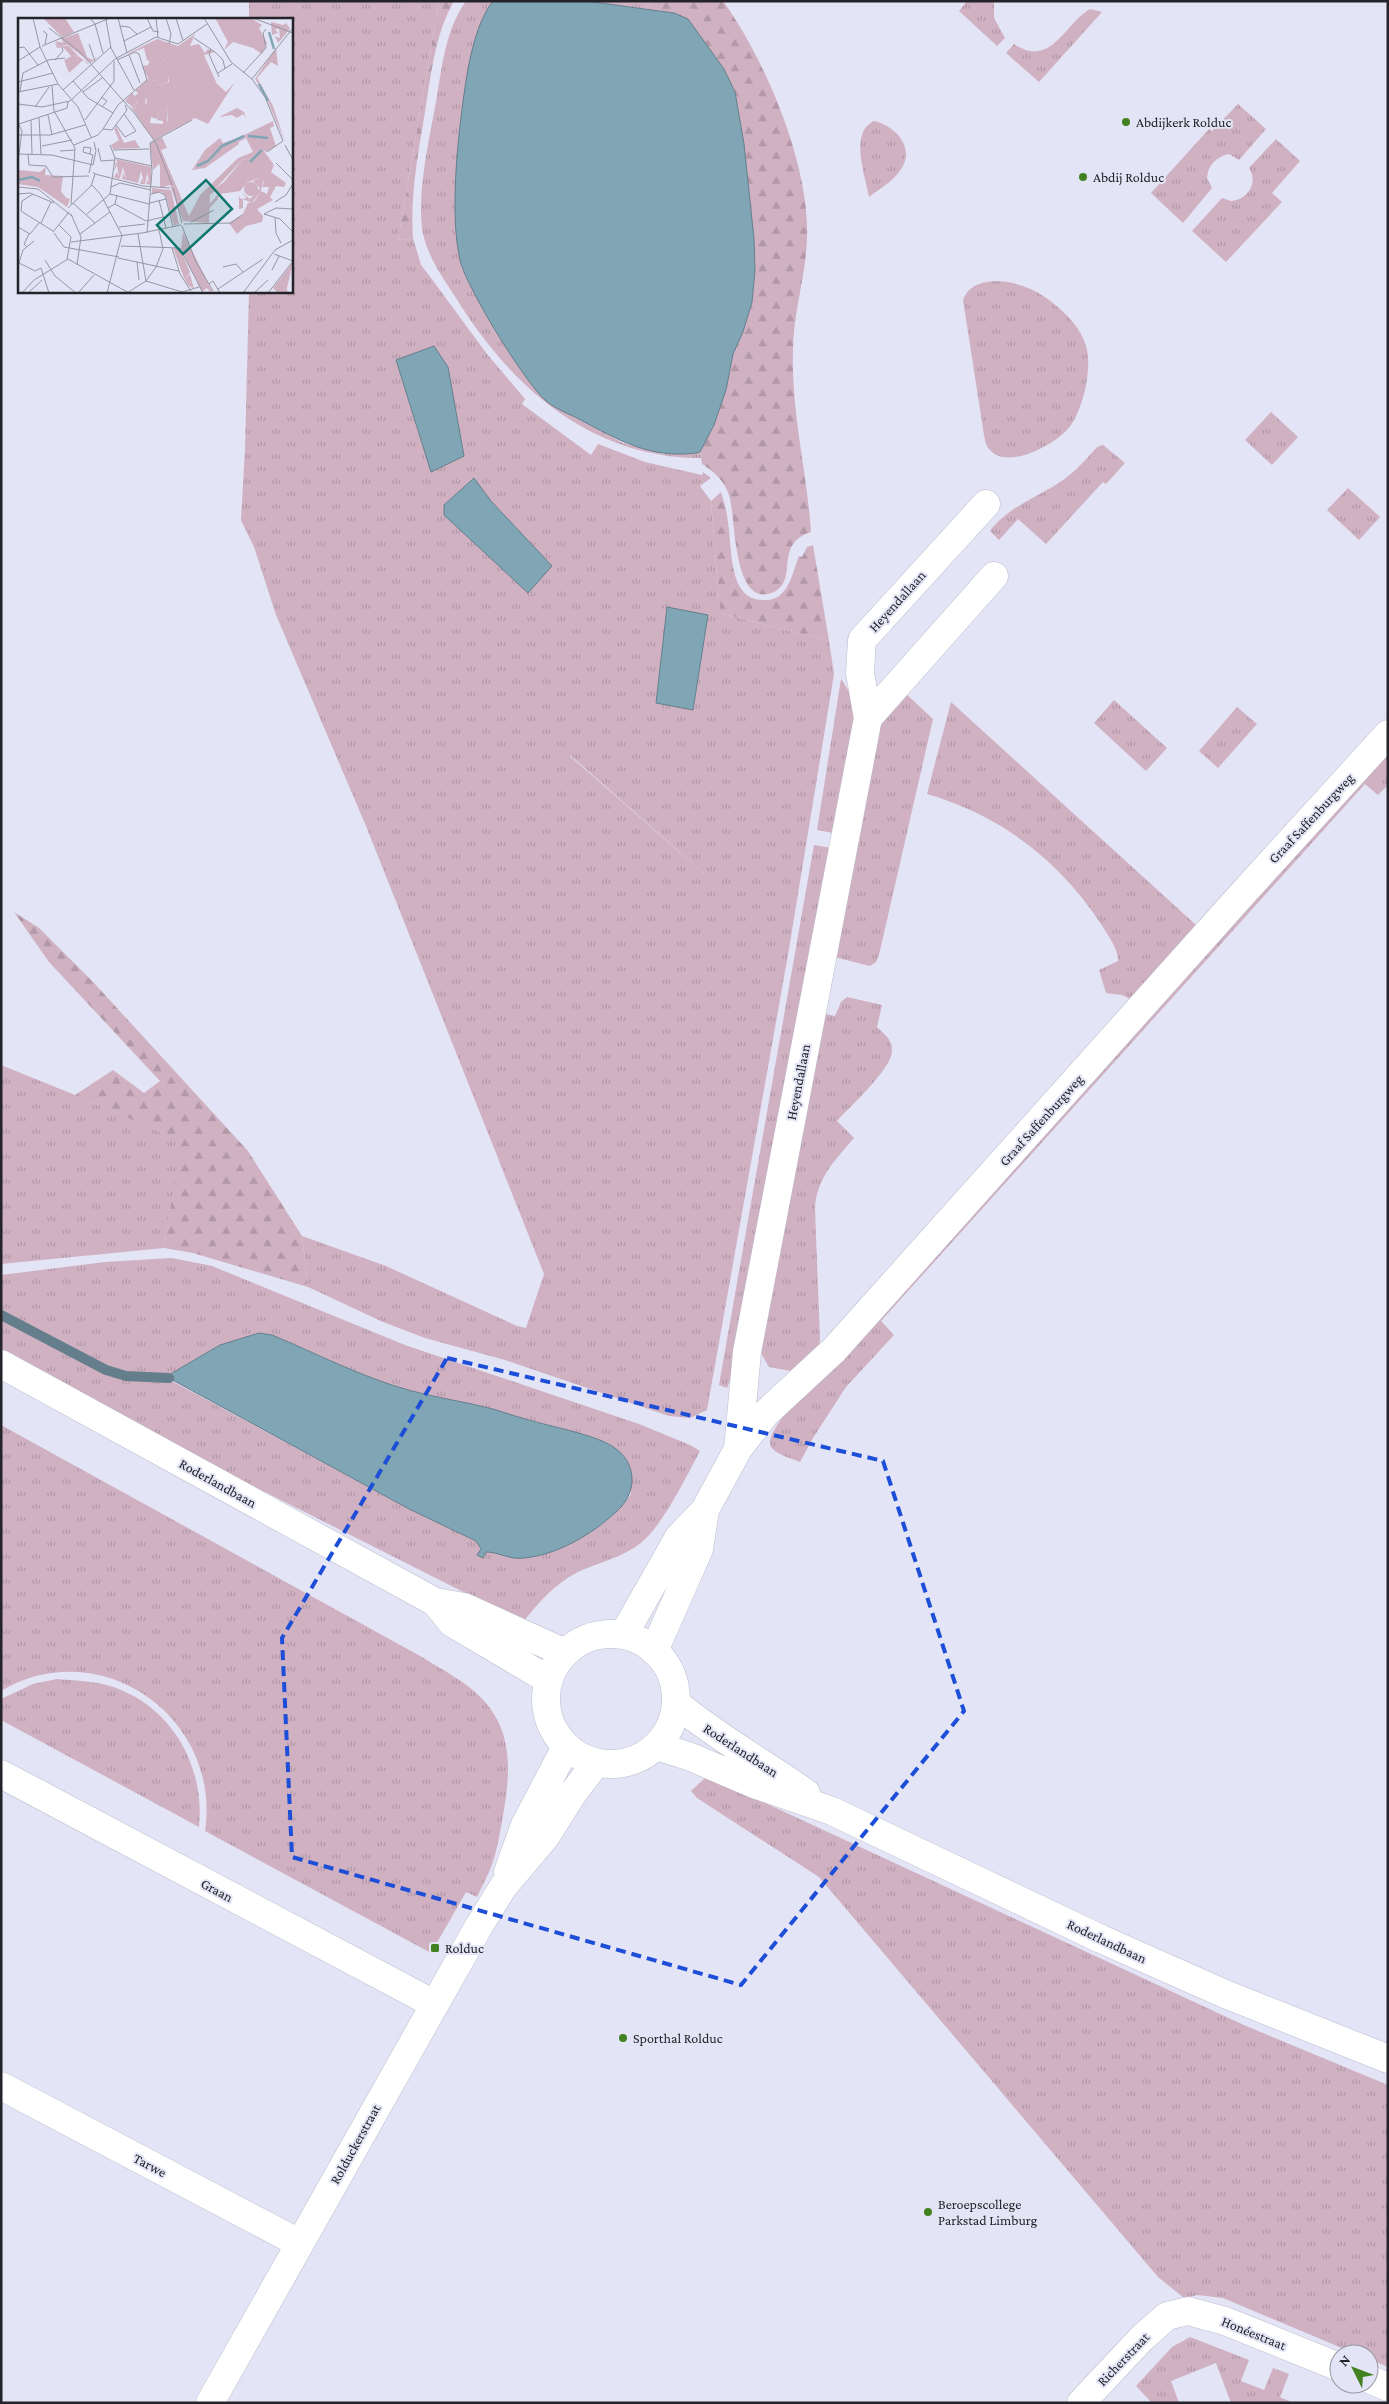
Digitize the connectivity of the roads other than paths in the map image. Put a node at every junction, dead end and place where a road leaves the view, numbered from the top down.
1 (986, 504) dead end
2 (994, 576) dead end
3 (868, 718) junction
4 (1388, 734) edge
5 (1, 1364) edge
6 (738, 1449) junction
7 (705, 1510) junction
8 (435, 1602) junction
9 (624, 1634) junction
10 (654, 1651) junction
11 (565, 1653) junction
12 (549, 1680) junction
13 (677, 1704) junction
14 (657, 1746) junction
15 (566, 1747) junction
16 (596, 1763) junction
17 (1, 1774) edge
18 (832, 1811) junction
19 (503, 1887) junction
20 (434, 2004) junction
21 (1388, 2059) edge
22 (1, 2086) edge
23 (299, 2243) junction
24 (1166, 2316) joint
25 (1329, 2363) edge
26 (210, 2403) edge
27 (1081, 2403) edge

1 - 3 street, Heyendallaan
2 - 3 street
3 - 6 street, Heyendallaan
4 - 6 street, Graaf Saffenburgweg
5 - 8 street, Roderlandbaan
6 - 7 street, Graaf Saffenburgweg
7 - 9 street, Graaf Saffenburgweg
7 - 10 street, Graaf Saffenburgweg
8 - 11 street, Roderlandbaan
8 - 12 street, Roderlandbaan
9 - 10 street
9 - 11 street
10 - 13 street
11 - 12 street
12 - 15 street
13 - 14 street
13 - 18 street, Roderlandbaan
14 - 16 street
14 - 18 street, Roderlandbaan
15 - 16 street
15 - 19 street, Rolduckerstraat
16 - 19 street, Rolduckerstraat
17 - 20 street, Graan
18 - 21 street, Roderlandbaan
19 - 20 street, Rolduckerstraat
20 - 23 street, Rolduckerstraat
22 - 23 street, Tarwe
23 - 26 street, Rolduckerstraat
24 - 25 street, Honéestraat
24 - 27 street, Richerstraat

